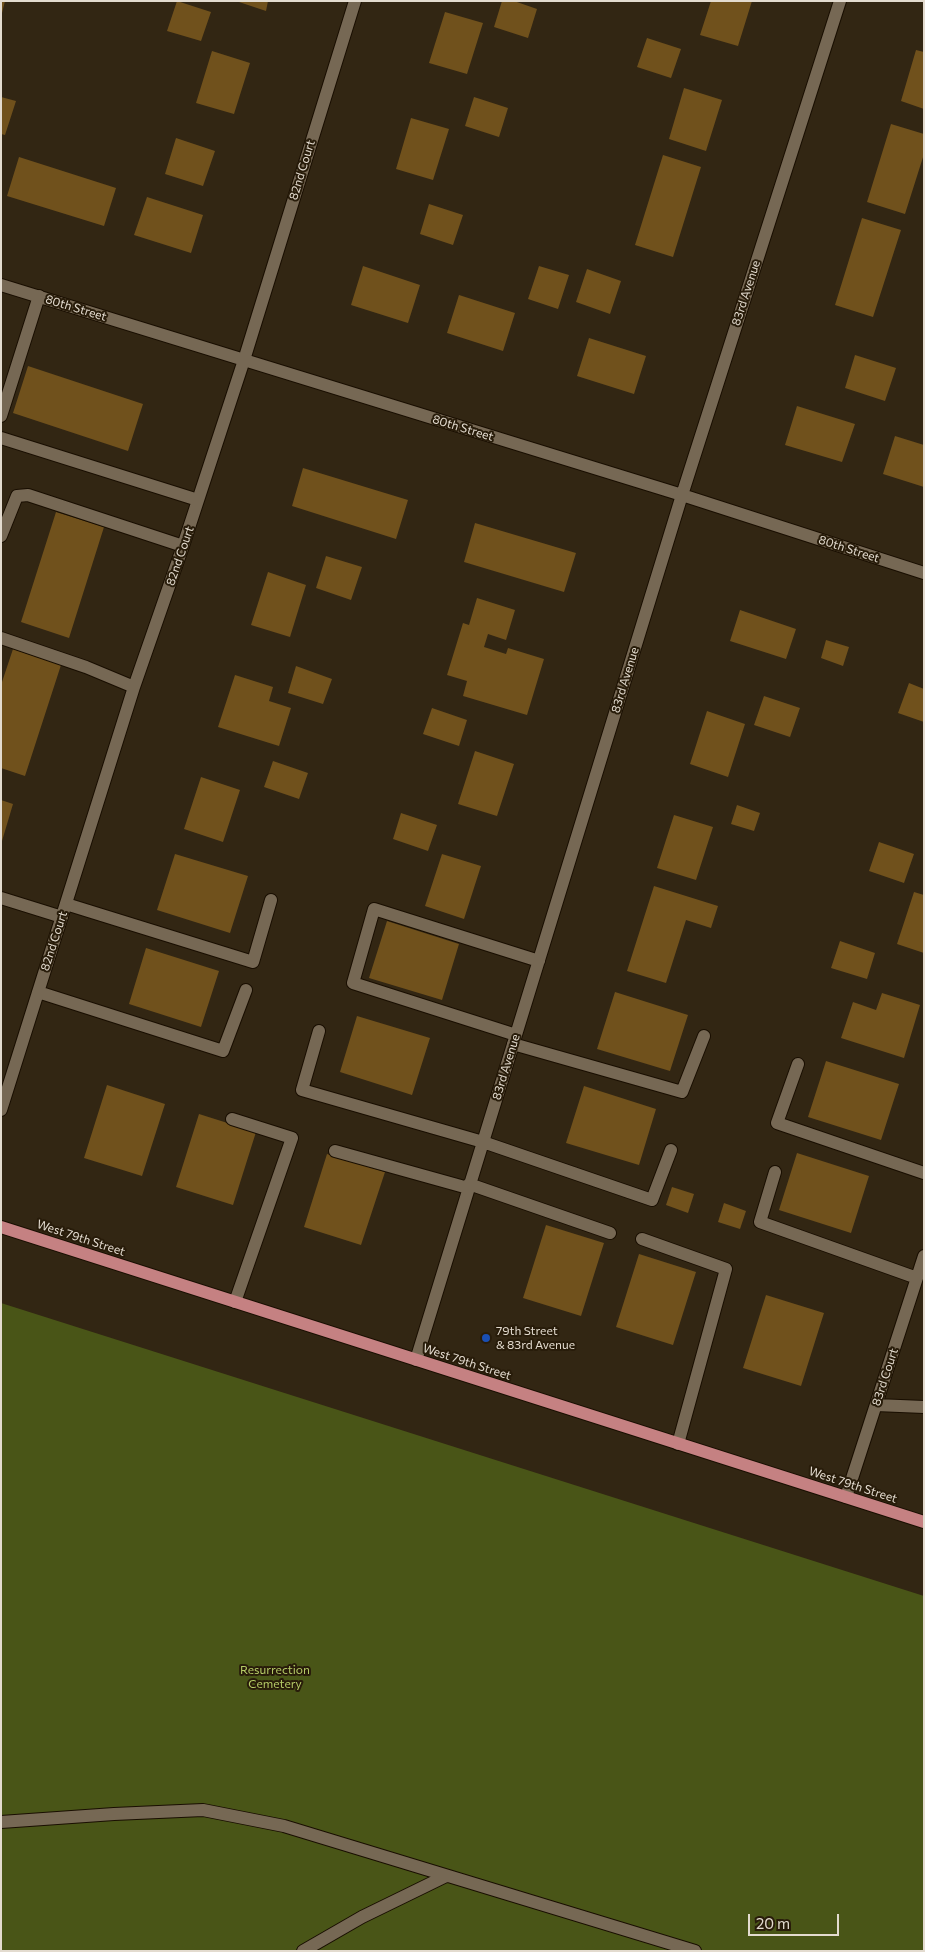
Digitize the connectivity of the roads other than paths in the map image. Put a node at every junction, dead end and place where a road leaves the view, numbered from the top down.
1 (354, 1) edge
2 (840, 1) edge
3 (1, 285) edge
4 (39, 296) junction
5 (244, 360) junction
6 (1, 416) edge
7 (1, 438) edge
8 (682, 494) junction
9 (198, 500) junction
10 (1, 536) edge
11 (183, 546) junction
12 (924, 573) edge
13 (1, 638) edge
14 (134, 687) junction
15 (1, 898) edge
16 (271, 900) dead end
17 (66, 904) junction
18 (62, 917) junction
19 (539, 961) junction
20 (246, 990) dead end
21 (38, 992) junction
22 (319, 1031) dead end
23 (704, 1036) dead end
24 (515, 1040) junction
25 (798, 1064) dead end
26 (1, 1110) edge
27 (232, 1119) dead end
28 (483, 1142) junction
29 (671, 1150) dead end
30 (335, 1151) dead end
31 (775, 1172) dead end
32 (924, 1174) edge
33 (469, 1186) junction
34 (1, 1227) edge
35 (610, 1233) dead end
36 (642, 1239) dead end
37 (924, 1256) edge
38 (917, 1278) junction
39 (913, 1291) junction
40 (924, 1299) edge
41 (235, 1302) junction
42 (416, 1360) junction
43 (876, 1405) junction
44 (924, 1407) edge
45 (678, 1444) junction
46 (846, 1497) junction
47 (924, 1522) edge
48 (1, 1822) edge
49 (446, 1876) junction
50 (658, 1945) edge
51 (303, 1951) edge
52 (695, 1951) edge

1 - 5 street, 82nd Court
2 - 8 street, 83rd Avenue
3 - 4 street, 80th Street
4 - 5 street, 80th Street
4 - 6 street
5 - 8 street, 80th Street
5 - 9 street, 82nd Court
7 - 9 street
8 - 12 street, 80th Street
8 - 19 street, 83rd Avenue
9 - 11 street, 82nd Court
10 - 11 street
11 - 14 street, 82nd Court
13 - 14 street
14 - 17 street, 82nd Court
15 - 18 street
16 - 17 street
17 - 18 street, 82nd Court
18 - 21 street, 82nd Court
19 - 24 street, 83rd Avenue
19 - 24 street
20 - 21 street
21 - 26 street, 82nd Court
22 - 28 street
23 - 24 street
24 - 28 street, 83rd Avenue
25 - 32 street
27 - 41 street
28 - 29 street
28 - 33 street, 83rd Avenue
30 - 33 street
31 - 38 street
33 - 35 street
33 - 42 street, 83rd Avenue
34 - 41 main road, West 79th Street
36 - 45 street
37 - 38 street, 83rd Court
38 - 39 street, 83rd Court
39 - 40 street
39 - 43 street, 83rd Court
41 - 42 main road, West 79th Street
42 - 45 main road, West 79th Street
43 - 44 street
43 - 46 street, 83rd Court
45 - 46 main road, West 79th Street
46 - 47 main road, West 79th Street
48 - 49 street
49 - 50 street
49 - 51 street
50 - 52 street

